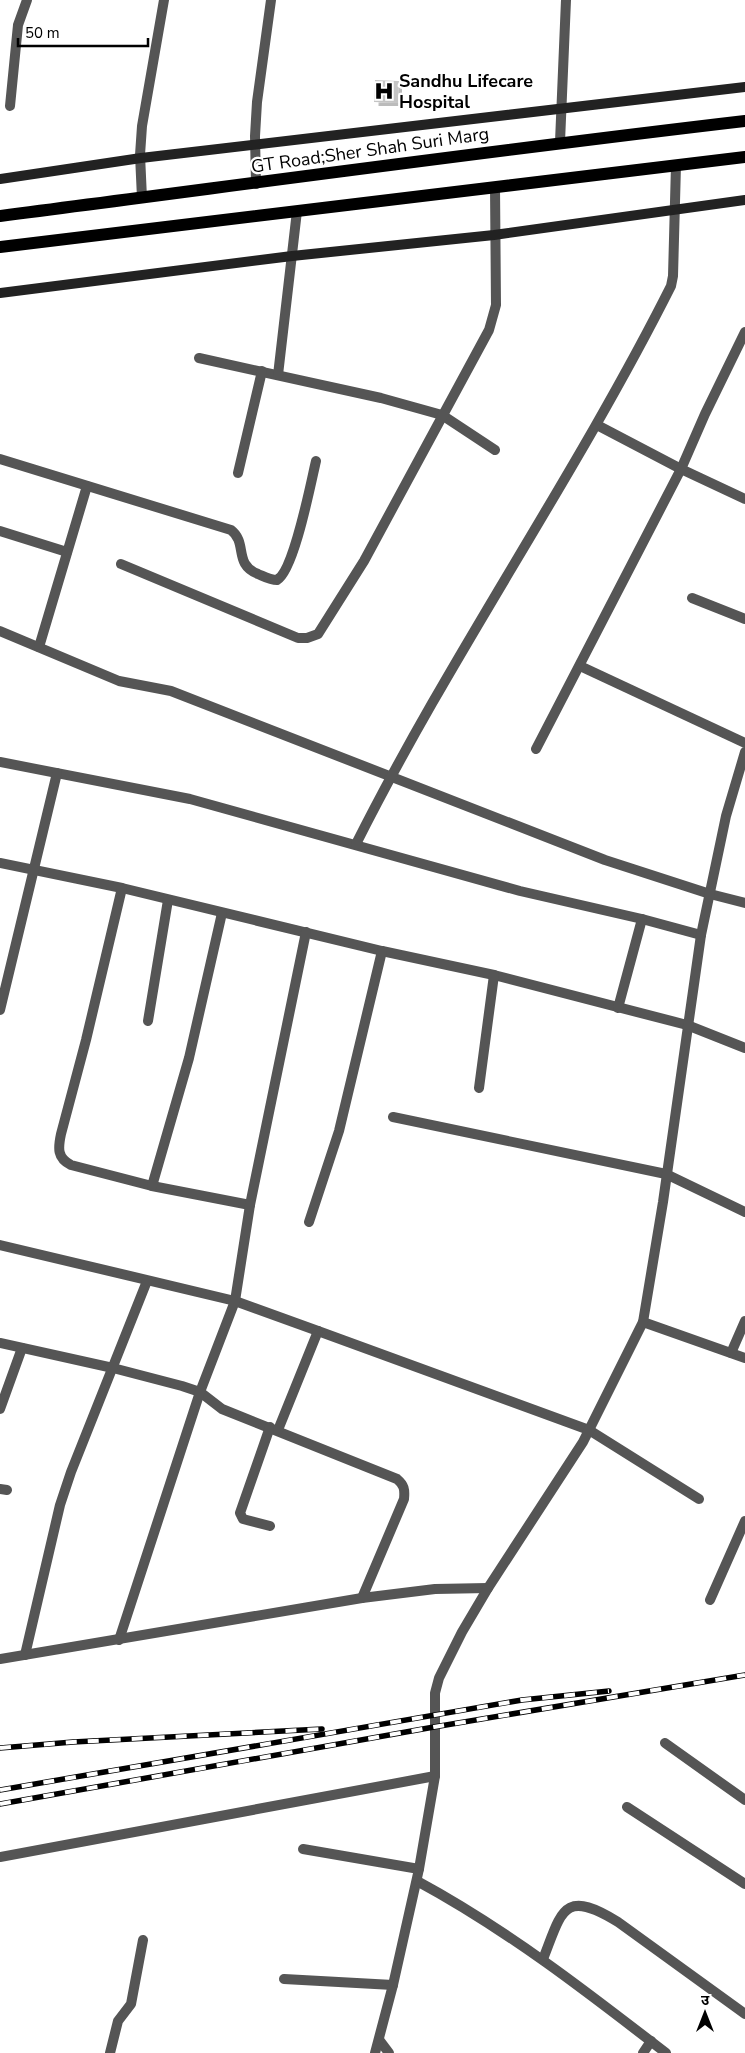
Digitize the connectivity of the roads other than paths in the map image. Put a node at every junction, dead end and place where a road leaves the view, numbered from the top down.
1 (27, 0) edge
2 (164, 0) edge
3 (271, 0) edge
4 (566, 0) edge
5 (745, 87) edge
6 (10, 106) dead end
7 (561, 110) junction
8 (745, 121) edge
9 (560, 142) junction
10 (255, 146) junction
11 (745, 157) edge
12 (141, 158) junction
13 (676, 166) junction
14 (0, 178) edge
15 (256, 184) junction
16 (495, 187) junction
17 (142, 198) junction
18 (745, 200) edge
19 (297, 211) junction
20 (676, 211) junction
21 (0, 216) edge
22 (494, 235) junction
23 (0, 247) edge
24 (292, 256) junction
25 (0, 293) edge
26 (745, 332) edge
27 (199, 358) dead end
28 (262, 371) junction
29 (278, 375) junction
30 (442, 416) junction
31 (597, 425) junction
32 (495, 450) dead end
33 (0, 459) edge
34 (316, 461) dead end
35 (681, 469) junction
36 (238, 473) dead end
37 (87, 486) junction
38 (745, 498) edge
39 (0, 531) edge
40 (67, 552) junction
41 (121, 564) dead end
42 (692, 598) dead end
43 (745, 619) edge
44 (0, 631) edge
45 (39, 647) junction
46 (580, 666) junction
47 (745, 743) edge
48 (536, 749) dead end
49 (745, 752) edge
50 (0, 762) edge
51 (57, 773) junction
52 (391, 775) junction
53 (356, 844) junction
54 (0, 863) edge
55 (33, 870) junction
56 (122, 888) junction
57 (710, 894) junction
58 (168, 900) junction
59 (745, 903) edge
60 (222, 913) junction
61 (642, 919) junction
62 (306, 932) junction
63 (701, 935) junction
64 (382, 951) junction
65 (494, 975) junction
66 (618, 1008) junction
67 (0, 1010) edge
68 (148, 1022) dead end
69 (687, 1025) junction
70 (745, 1048) edge
71 (479, 1088) dead end
72 (393, 1117) dead end
73 (666, 1174) junction
74 (152, 1186) junction
75 (250, 1205) junction
76 (745, 1212) edge
77 (309, 1222) dead end
78 (0, 1245) edge
79 (147, 1281) junction
80 (235, 1302) junction
81 (745, 1321) edge
82 (643, 1322) junction
83 (318, 1331) junction
84 (0, 1343) edge
85 (22, 1348) junction
86 (731, 1353) junction
87 (745, 1358) edge
88 (113, 1368) junction
89 (200, 1392) junction
90 (0, 1410) edge
91 (274, 1429) junction
92 (589, 1430) junction
93 (699, 1499) dead end
94 (745, 1521) edge
95 (270, 1526) dead end
96 (488, 1588) junction
97 (362, 1598) junction
98 (710, 1600) dead end
99 (120, 1640) junction
100 (25, 1655) junction
101 (0, 1659) edge
102 (665, 1743) dead end
103 (435, 1776) junction
104 (745, 1800) edge
105 (627, 1807) dead end
106 (303, 1849) dead end
107 (0, 1856) edge
108 (419, 1870) junction
109 (417, 1881) junction
110 (745, 1884) edge
111 (143, 1940) dead end
112 (543, 1959) junction
113 (284, 1979) dead end
114 (393, 1985) junction
115 (745, 2014) edge
116 (380, 2040) junction
117 (651, 2041) junction
118 (110, 2053) edge
119 (375, 2053) edge
120 (389, 2053) edge
121 (643, 2053) edge
122 (666, 2053) edge

1 - 6 street
2 - 12 street
3 - 10 street
4 - 7 street
5 - 7 main road
7 - 9 street
7 - 10 main road
8 - 9 main road, GT Road;Sher Shah Suri Marg
9 - 15 main road, GT Road;Sher Shah Suri Marg
10 - 12 main road
10 - 15 street
11 - 13 main road
12 - 14 main road
12 - 17 street
13 - 16 main road
13 - 20 street
15 - 17 main road, GT Road;Sher Shah Suri Marg
16 - 19 main road
16 - 22 street
17 - 21 main road, GT Road;Sher Shah Suri Marg
18 - 20 main road
19 - 23 main road
19 - 24 street
20 - 22 main road
20 - 31 street
22 - 24 main road
22 - 30 street
24 - 25 main road
24 - 29 street
26 - 35 street
27 - 28 street
28 - 29 street
28 - 36 street
29 - 30 street
30 - 32 street
30 - 41 street
31 - 35 street
31 - 52 street
33 - 37 street
34 - 37 street
35 - 38 street
35 - 46 street
37 - 40 street
39 - 40 street
40 - 45 street
42 - 43 street
44 - 45 street
45 - 52 street
46 - 47 street
46 - 48 street
49 - 57 street
50 - 51 street
51 - 53 street
51 - 55 street
52 - 53 street
52 - 57 street
53 - 61 street
54 - 55 street
55 - 56 street
55 - 67 street
56 - 58 street
56 - 74 street
57 - 59 street
57 - 63 street
58 - 60 street
58 - 68 street
60 - 62 street
60 - 74 street
61 - 63 street
61 - 66 street
62 - 64 street
62 - 75 street
63 - 69 street
64 - 65 street
64 - 77 street
65 - 66 street
65 - 71 street
66 - 69 street
69 - 70 street
69 - 73 street
72 - 73 street
73 - 76 street
73 - 82 street
74 - 75 street
75 - 80 street
78 - 79 street
79 - 80 street
79 - 88 street
80 - 83 street
80 - 89 street
81 - 86 street
82 - 86 street
82 - 92 street
83 - 91 street
83 - 92 street
84 - 85 street
85 - 88 street
85 - 90 street
86 - 87 street
88 - 89 street
88 - 100 street
89 - 91 street
89 - 99 street
91 - 95 street
91 - 97 street
92 - 93 street
92 - 96 street
94 - 98 street
96 - 97 street
96 - 103 street
97 - 99 street
99 - 100 street
100 - 101 street
102 - 104 street
103 - 107 street
103 - 108 street
105 - 110 street
106 - 108 street
108 - 109 street
109 - 112 street
109 - 114 street
111 - 118 street
112 - 115 street
112 - 117 street
113 - 114 street
114 - 116 street
116 - 119 street
116 - 120 street
117 - 121 street
117 - 122 street

